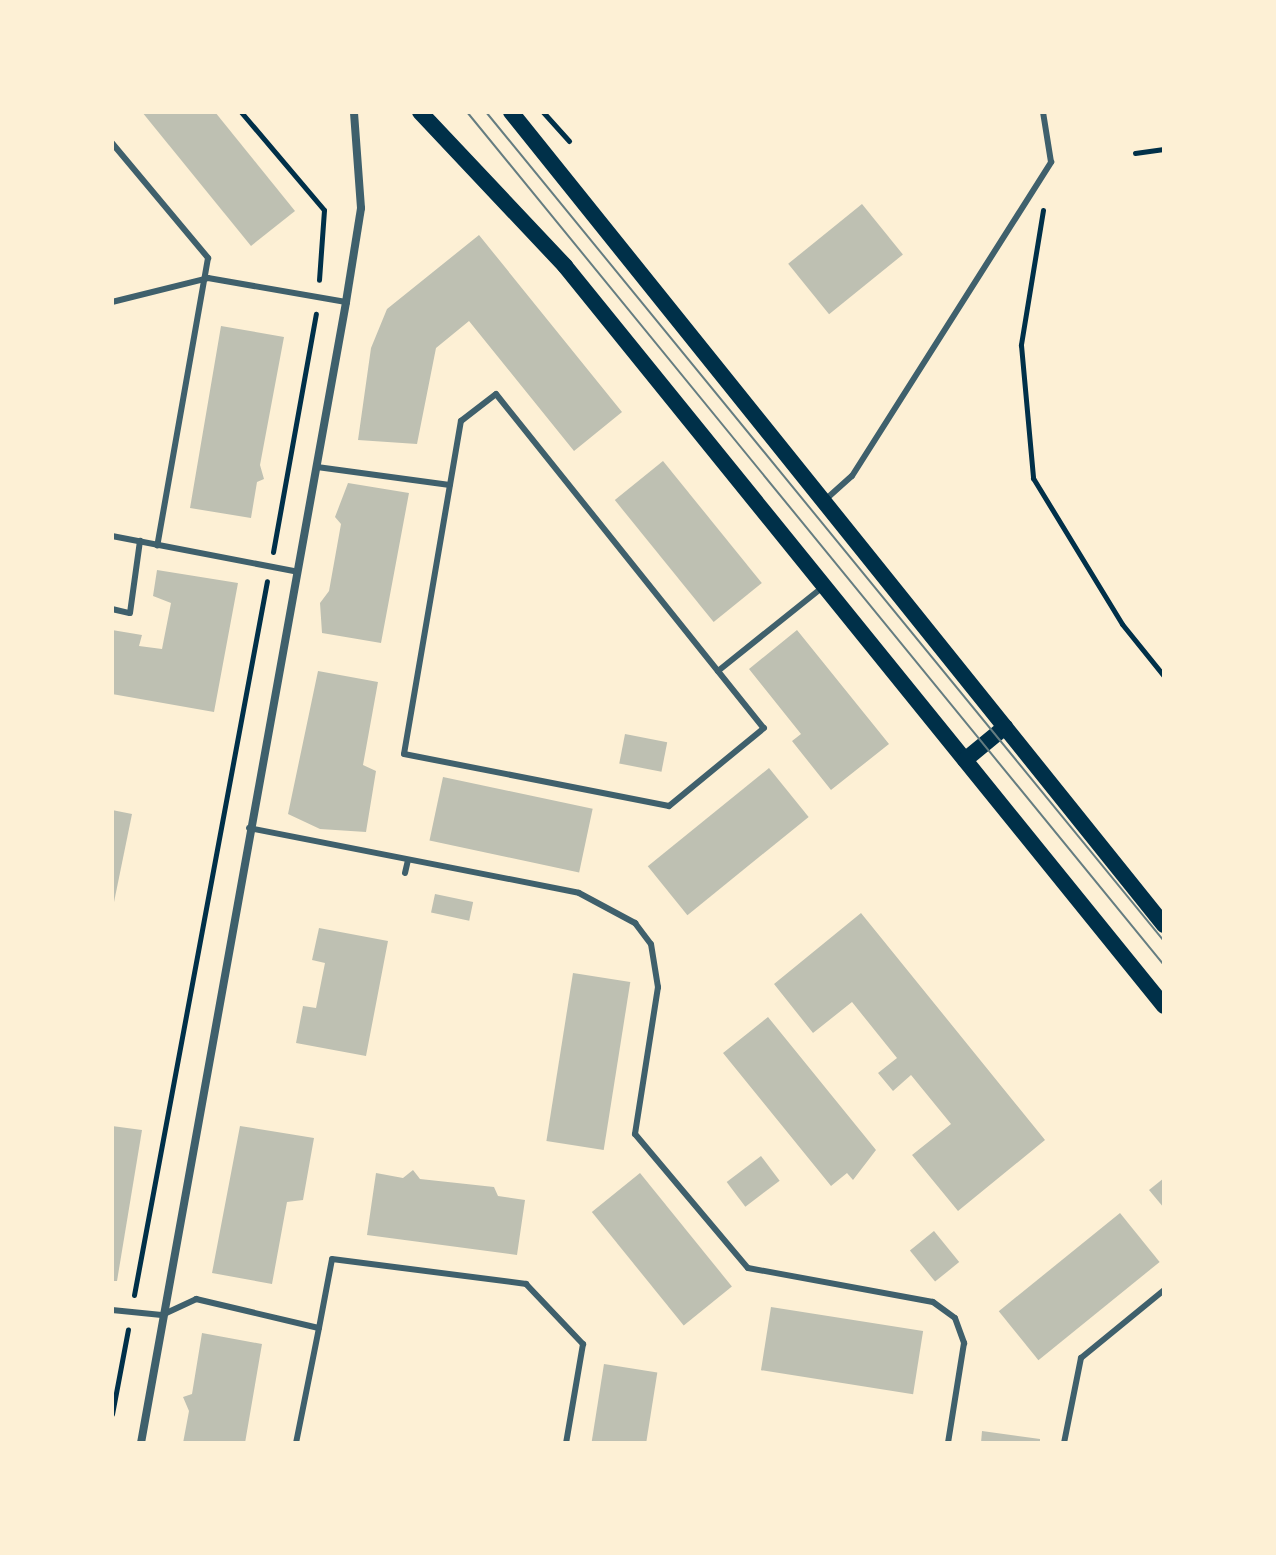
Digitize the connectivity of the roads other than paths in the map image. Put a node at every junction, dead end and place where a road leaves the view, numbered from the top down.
1 (354, 112) edge
2 (420, 112) edge
3 (511, 112) edge
4 (1043, 112) edge
5 (112, 143) edge
6 (208, 278) junction
7 (112, 302) edge
8 (346, 302) junction
9 (317, 467) junction
10 (450, 485) junction
11 (825, 500) junction
12 (112, 536) edge
13 (140, 541) junction
14 (157, 546) junction
15 (294, 571) junction
16 (824, 586) junction
17 (112, 609) edge
18 (718, 671) junction
19 (1005, 727) junction
20 (965, 760) junction
21 (249, 828) junction
22 (408, 860) junction
23 (405, 873) dead end
24 (1164, 925) edge
25 (1164, 1006) edge
26 (1164, 1290) edge
27 (112, 1310) edge
28 (162, 1315) junction
29 (319, 1328) junction
30 (141, 1443) edge
31 (296, 1443) edge
32 (566, 1443) edge
33 (948, 1443) edge
34 (1064, 1443) edge

1 - 8 street
2 - 16 main road
3 - 11 main road
4 - 11 lane
5 - 6 lane
6 - 7 lane
6 - 8 lane
6 - 14 lane
8 - 9 street
9 - 10 lane
9 - 15 street
10 - 18 lane
10 - 18 lane
11 - 19 main road
12 - 13 lane
13 - 14 lane
13 - 17 lane
14 - 15 lane
15 - 21 street
16 - 18 lane
16 - 20 main road
19 - 20 main road
19 - 24 main road
20 - 25 main road
21 - 22 lane
21 - 28 street
22 - 23 lane
22 - 33 lane
26 - 34 lane
27 - 28 lane
28 - 29 lane
28 - 30 street
29 - 31 lane
29 - 32 lane

